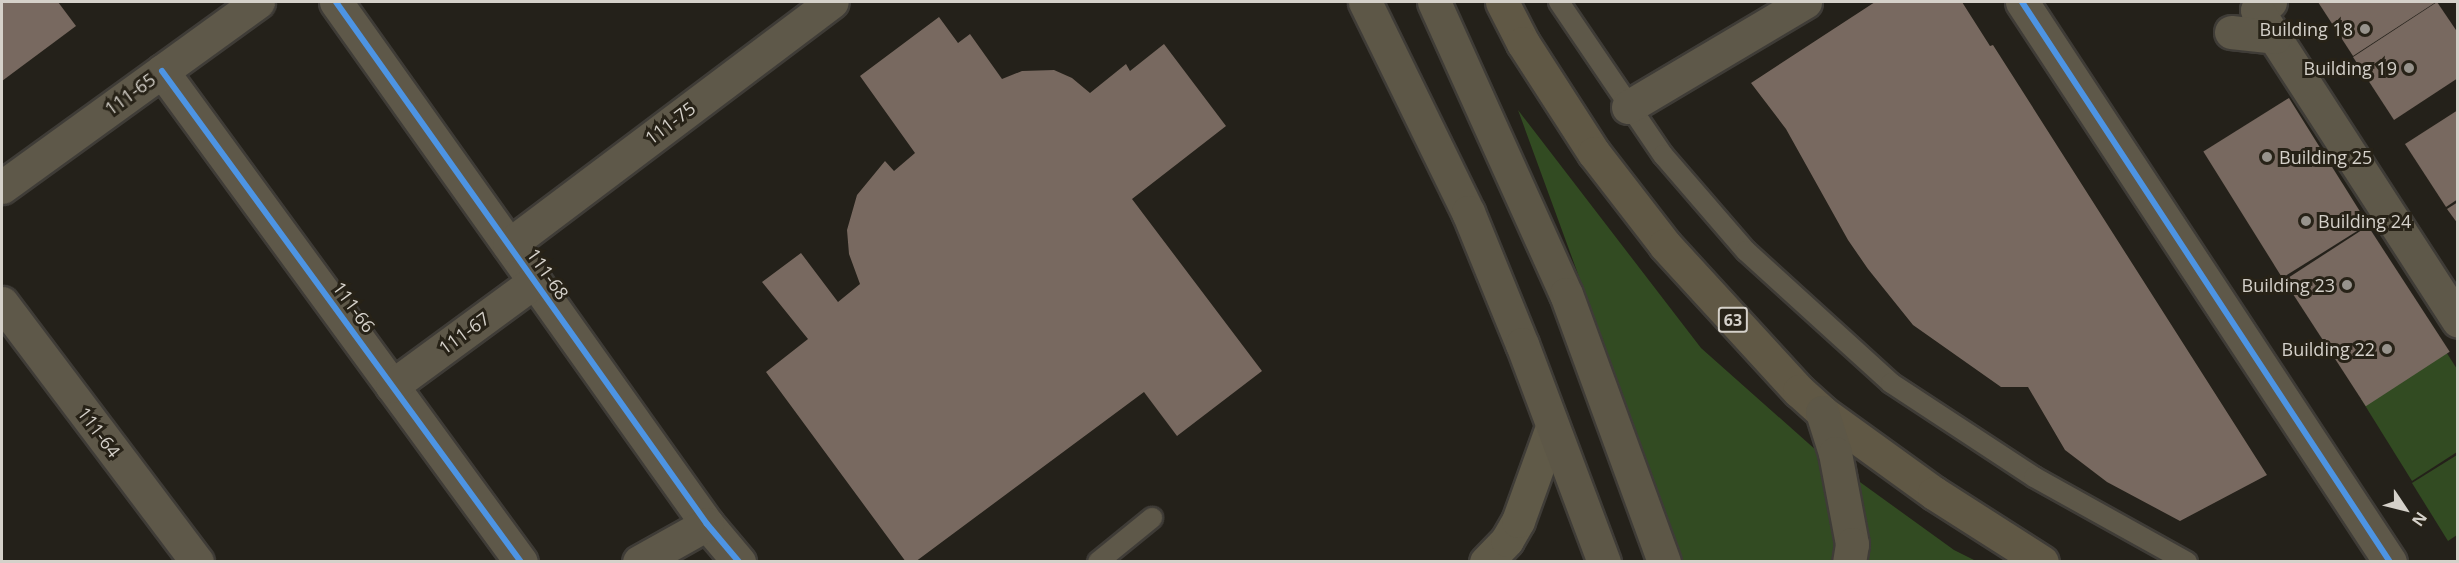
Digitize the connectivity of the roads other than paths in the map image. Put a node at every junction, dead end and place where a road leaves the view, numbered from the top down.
1 (258, 2) edge
2 (336, 2) edge
3 (832, 2) edge
4 (1365, 2) edge
5 (1434, 2) edge
6 (1502, 2) edge
7 (1559, 2) edge
8 (1805, 2) edge
9 (2022, 2) edge
10 (2270, 2) edge
11 (2231, 32) dead end
12 (2275, 38) junction
13 (162, 71) junction
14 (1628, 107) junction
15 (2, 187) edge
16 (509, 245) junction
17 (535, 281) junction
18 (2, 303) edge
19 (2457, 321) edge
20 (392, 386) junction
21 (1822, 412) junction
22 (1552, 427) junction
23 (1152, 518) dead end
24 (707, 524) junction
25 (197, 561) edge
26 (521, 561) edge
27 (639, 561) edge
28 (739, 561) edge
29 (1098, 561) edge
30 (1486, 561) edge
31 (1604, 561) edge
32 (1664, 561) edge
33 (1849, 561) edge
34 (2042, 561) edge
35 (2187, 561) edge
36 (2390, 561) edge

1 - 13 street, 111-65
2 - 16 street, 111-68
3 - 16 street, 111-75
4 - 22 highway
5 - 32 highway
6 - 21 main road, 63
7 - 14 lane
8 - 14 street
9 - 36 street
10 - 12 street
11 - 12 street
12 - 19 street
13 - 15 street, 111-65
13 - 20 street, 111-66
14 - 35 lane
16 - 17 street, 111-68
17 - 20 street, 111-67
17 - 24 street, 111-68
18 - 25 street, 111-64
20 - 26 street, 111-66
21 - 33 highway
21 - 34 main road, 63
22 - 30 main road
22 - 31 highway
23 - 29 lane
24 - 27 street
24 - 28 street, 111-68

